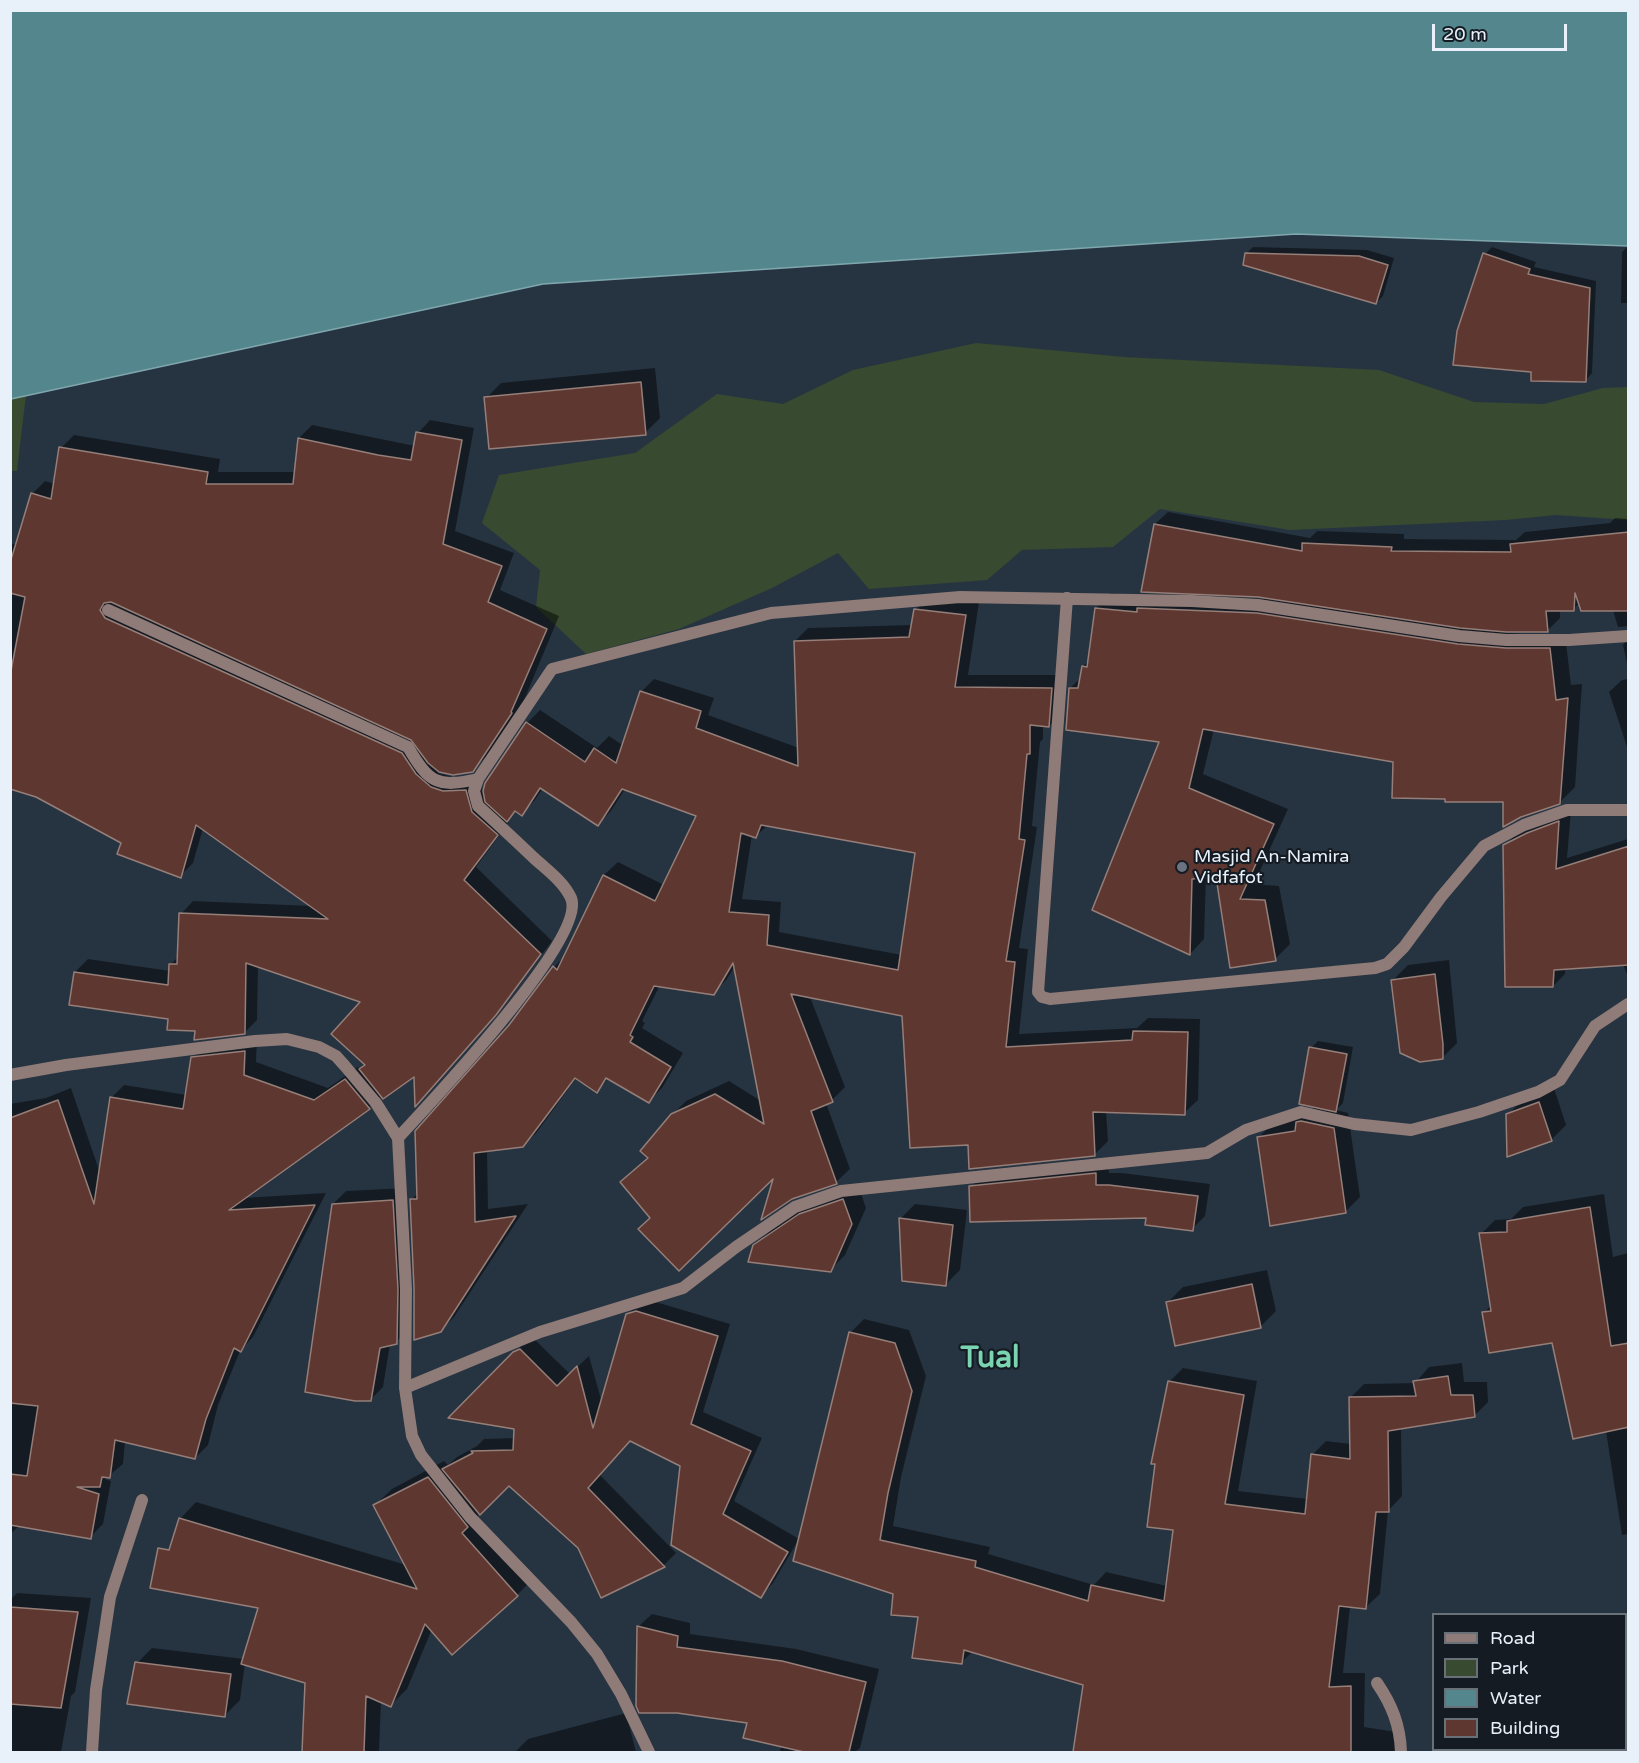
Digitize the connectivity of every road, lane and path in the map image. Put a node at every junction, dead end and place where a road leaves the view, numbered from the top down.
1 (1066, 598) junction
2 (108, 610) dead end
3 (1629, 636) edge
4 (478, 779) junction
5 (1629, 810) edge
6 (1629, 1004) edge
7 (10, 1075) edge
8 (398, 1138) junction
9 (405, 1388) junction
10 (142, 1500) dead end
11 (1377, 1683) dead end
12 (92, 1752) edge
13 (649, 1752) edge
14 (1401, 1752) edge

1 - 3 street
1 - 4 street
1 - 5 street
2 - 4 street
4 - 8 street
6 - 9 street
7 - 8 street
8 - 9 street
9 - 13 street
10 - 12 street
11 - 14 street

